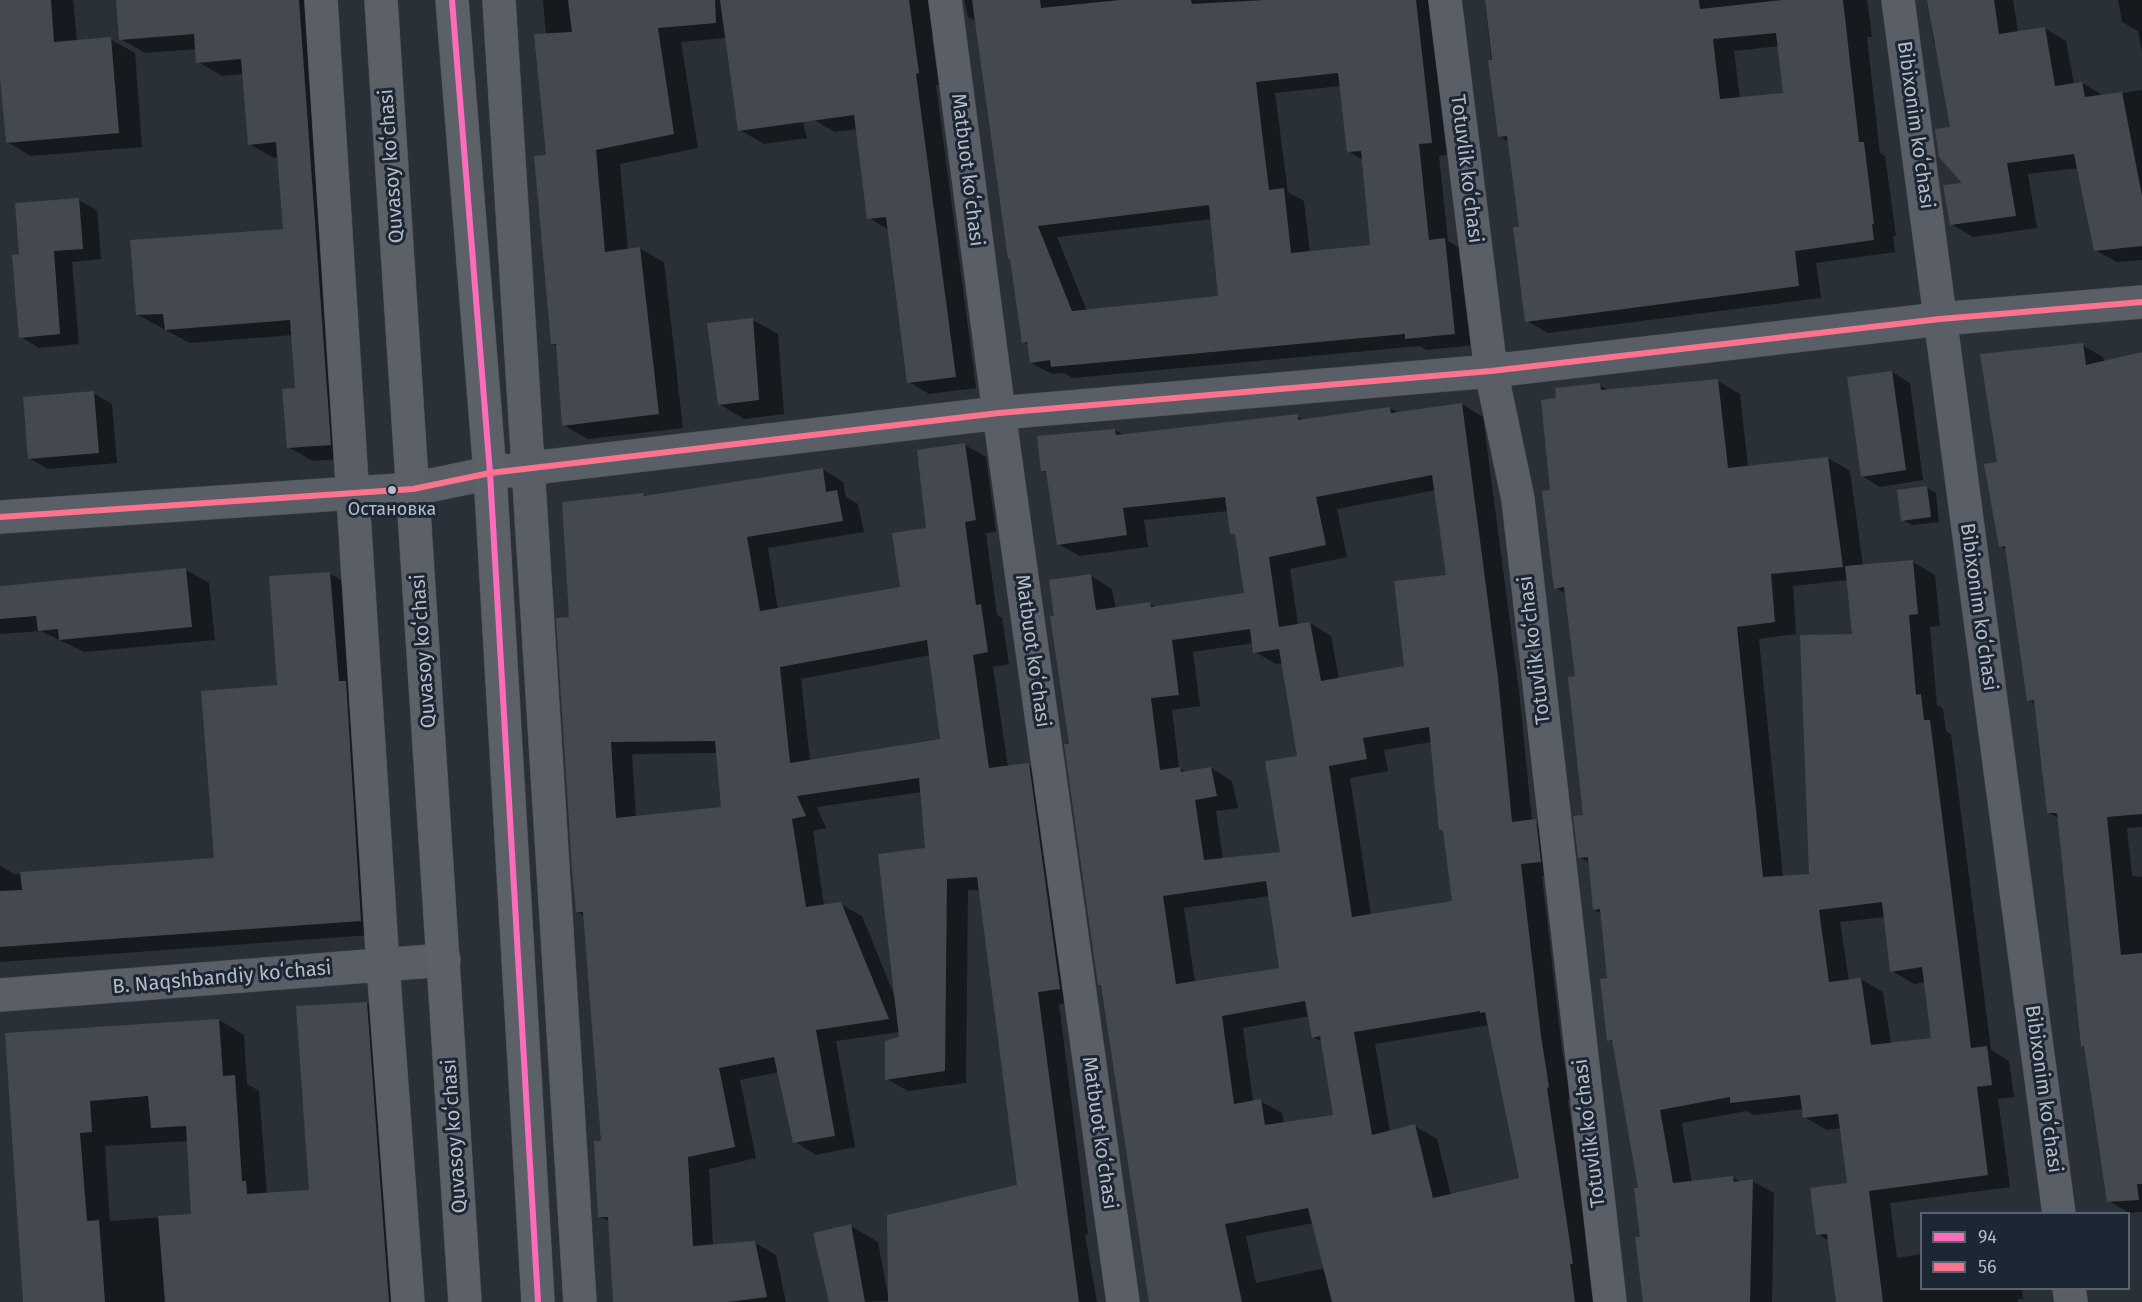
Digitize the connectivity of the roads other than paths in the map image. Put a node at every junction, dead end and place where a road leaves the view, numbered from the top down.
1 (321, 0) edge
2 (381, 0) edge
3 (452, 0) edge
4 (499, 0) edge
5 (945, 0) edge
6 (1445, 0) edge
7 (1898, 0) edge
8 (2142, 302) edge
9 (1940, 319) junction
10 (1491, 371) junction
11 (999, 413) junction
12 (529, 470) junction
13 (490, 473) junction
14 (413, 489) junction
15 (352, 493) junction
16 (0, 517) edge
17 (444, 960) junction
18 (383, 965) junction
19 (0, 995) edge
20 (2059, 1212) edge
21 (408, 1302) edge
22 (465, 1302) edge
23 (538, 1302) edge
24 (580, 1302) edge
25 (1123, 1302) edge
26 (1610, 1302) edge

1 - 15 street
2 - 14 main road, Quvasoy koʻchasi
3 - 13 main road
4 - 12 street
5 - 11 street, Matbuot koʻchasi
6 - 10 street, Totuvlik koʻchasi
7 - 9 street, Bibixonim koʻchasi
8 - 9 street
9 - 10 street
9 - 20 street, Bibixonim koʻchasi
10 - 11 street
10 - 26 street, Totuvlik koʻchasi
11 - 12 street
11 - 25 street, Matbuot koʻchasi
12 - 13 street
12 - 24 street
13 - 14 street
13 - 23 main road
14 - 15 street
14 - 17 main road, Quvasoy koʻchasi
15 - 16 street
15 - 18 street
17 - 18 street, B. Naqshbandiy koʻchasi
17 - 22 main road, Quvasoy koʻchasi
18 - 19 street, B. Naqshbandiy koʻchasi
18 - 21 street

